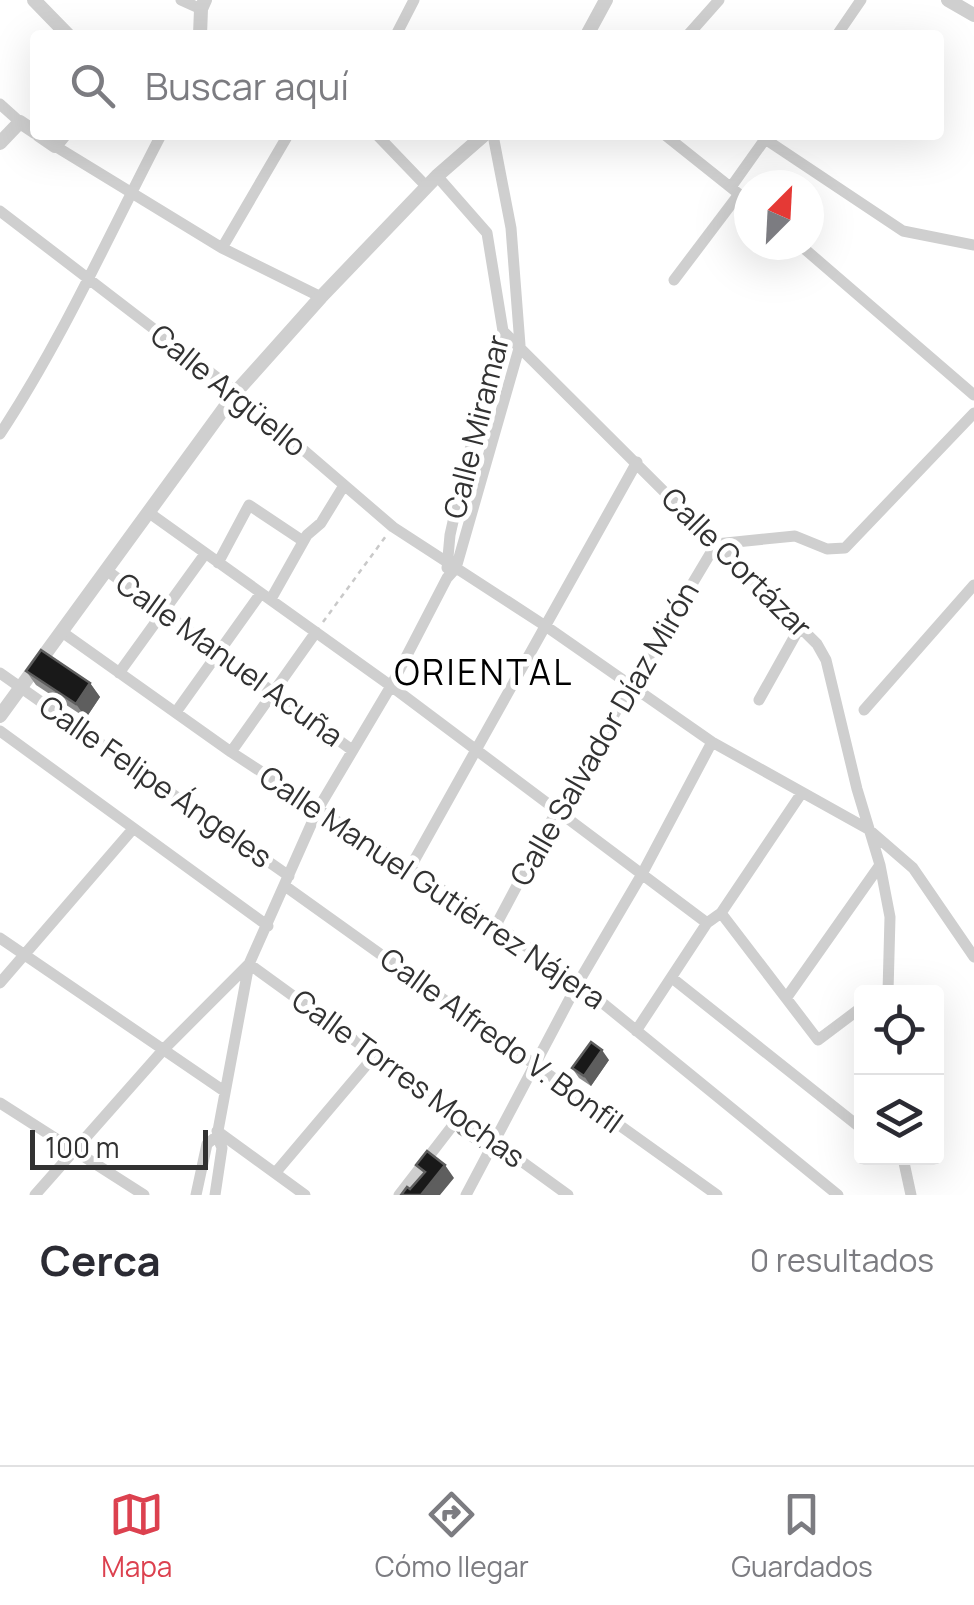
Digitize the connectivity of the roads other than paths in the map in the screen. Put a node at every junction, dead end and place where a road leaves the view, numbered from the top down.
1 (34, 0) edge
2 (181, 0) edge
3 (414, 0) edge
4 (606, 0) edge
5 (719, 0) edge
6 (861, 0) edge
7 (948, 0) edge
8 (203, 4) edge
9 (974, 15) edge
10 (63, 30) edge
11 (200, 30) edge
12 (399, 30) edge
13 (590, 30) edge
14 (692, 30) edge
15 (840, 30) edge
16 (0, 104) edge
17 (20, 122) junction
18 (30, 129) edge
19 (158, 140) edge
20 (285, 140) edge
21 (383, 140) edge
22 (478, 140) edge
23 (494, 140) edge
24 (671, 140) edge
25 (765, 140) edge
26 (770, 140) edge
27 (59, 141) edge
28 (0, 143) edge
29 (751, 170) edge
30 (432, 182) junction
31 (734, 190) edge
32 (130, 195) junction
33 (734, 203) edge
34 (0, 212) edge
35 (974, 245) edge
36 (222, 248) junction
37 (817, 260) edge
38 (87, 280) junction
39 (674, 280) dead end
40 (321, 297) junction
41 (503, 331) junction
42 (520, 345) junction
43 (236, 392) junction
44 (974, 396) edge
45 (974, 413) edge
46 (0, 434) edge
47 (637, 462) junction
48 (343, 487) junction
49 (148, 512) junction
50 (304, 542) junction
51 (716, 544) junction
52 (205, 554) junction
53 (218, 562) junction
54 (450, 569) junction
55 (106, 570) junction
56 (974, 585) edge
57 (266, 596) junction
58 (162, 612) junction
59 (801, 625) junction
60 (547, 628) junction
61 (62, 632) junction
62 (316, 632) junction
63 (217, 651) junction
64 (0, 672) edge
65 (119, 673) junction
66 (391, 686) junction
67 (631, 687) junction
68 (20, 688) junction
69 (272, 692) junction
70 (759, 700) dead end
71 (864, 710) dead end
72 (176, 712) junction
73 (0, 716) edge
74 (0, 731) edge
75 (712, 742) junction
76 (352, 750) junction
77 (232, 752) junction
78 (476, 754) junction
79 (801, 794) junction
80 (318, 809) junction
81 (556, 812) junction
82 (868, 829) junction
83 (132, 830) junction
84 (880, 865) junction
85 (410, 868) junction
86 (642, 874) junction
87 (287, 881) junction
88 (721, 913) junction
89 (708, 924) junction
90 (496, 925) junction
91 (268, 926) junction
92 (0, 938) edge
93 (24, 954) junction
94 (974, 958) edge
95 (248, 964) junction
96 (672, 978) junction
97 (0, 983) edge
98 (578, 983) junction
99 (885, 985) edge
100 (787, 997) junction
101 (854, 1012) edge
102 (636, 1031) junction
103 (164, 1049) junction
104 (375, 1054) junction
105 (535, 1065) junction
106 (224, 1091) junction
107 (0, 1103) edge
108 (460, 1116) junction
109 (854, 1123) edge
110 (217, 1134) junction
111 (495, 1141) junction
112 (73, 1151) junction
113 (903, 1165) edge
114 (276, 1172) junction
115 (35, 1195) edge
116 (144, 1195) edge
117 (196, 1195) edge
118 (215, 1195) edge
119 (305, 1195) edge
120 (399, 1195) edge
121 (466, 1195) edge
122 (568, 1195) edge
123 (717, 1195) edge
124 (838, 1195) edge
125 (911, 1195) edge

1 - 10 street
2 - 8 street
3 - 12 street
4 - 13 street
5 - 14 street
6 - 15 street
7 - 9 street
8 - 11 street
16 - 17 street
17 - 18 street
17 - 28 street
19 - 32 street
20 - 36 street
21 - 30 street, Calle Miramar
22 - 30 street
23 - 42 street
24 - 31 street
25 - 29 street
26 - 35 street
27 - 32 street
30 - 40 street
30 - 41 street, Calle Miramar
32 - 36 street
32 - 38 street
33 - 39 street
34 - 38 street, Calle Argüello
36 - 40 street
37 - 44 street
38 - 43 street, Calle Argüello
38 - 46 street
40 - 43 street
41 - 42 street, Calle Cortázar
41 - 54 street, Calle Miramar
42 - 47 street, Calle Cortázar
42 - 54 street, Calle Miramar
43 - 48 street, Calle Argüello
43 - 49 street
45 - 51 street
47 - 51 street, Calle Cortázar
47 - 60 street
48 - 50 street
48 - 54 street, Calle Argüello
49 - 52 street
49 - 55 street
50 - 53 street
50 - 57 street
51 - 59 street, Calle Cortázar
51 - 67 street, Calle Salvador Díaz Mirón
52 - 53 street
52 - 58 street
53 - 57 street
54 - 60 street, Calle Argüello
54 - 66 street, Calle Miramar
55 - 58 street, Calle Manuel Acuña
55 - 61 street
56 - 71 street
57 - 62 street
57 - 63 street
58 - 63 street, Calle Manuel Acuña
58 - 65 street
59 - 70 street
59 - 82 street, Calle Cortázar
60 - 67 street, Calle Argüello
60 - 78 street
61 - 65 street, Calle Manuel Gutiérrez Nájera
61 - 68 street
62 - 66 street
62 - 69 street
63 - 69 street, Calle Manuel Acuña
63 - 72 street
64 - 68 street, Calle Felipe Ángeles
65 - 72 street, Calle Manuel Gutiérrez Nájera
66 - 76 street, Calle Miramar
66 - 78 street
67 - 75 street, Calle Argüello
67 - 81 street, Calle Salvador Díaz Mirón
68 - 73 street
68 - 87 street, Calle Felipe Ángeles
69 - 76 street, Calle Manuel Acuña
69 - 77 street
72 - 77 street, Calle Manuel Gutiérrez Nájera
74 - 83 street, Calle Felipe Ángeles
75 - 79 street, Calle Argüello
75 - 86 street
76 - 80 street, Calle Miramar
77 - 80 street, Calle Manuel Gutiérrez Nájera
78 - 81 street
78 - 85 street
79 - 82 street, Calle Argüello
79 - 88 street
80 - 85 street, Calle Manuel Gutiérrez Nájera
80 - 87 street, Calle Miramar
81 - 86 street
81 - 90 street, Calle Salvador Díaz Mirón
82 - 84 street, Calle Cortázar
82 - 94 street, Calle Argüello
83 - 91 street, Calle Felipe Ángeles
83 - 93 street
84 - 99 street, Calle Cortázar
84 - 100 street
85 - 90 street, Calle Manuel Gutiérrez Nájera
86 - 89 street
86 - 98 street
87 - 91 street, Calle Miramar
87 - 105 street, Calle Alfredo V. Bonfil
88 - 89 street
88 - 100 street
89 - 96 street
90 - 98 street, Calle Manuel Gutiérrez Nájera
91 - 95 street, Calle Miramar
92 - 93 street
93 - 97 street
93 - 103 street
95 - 103 street
95 - 104 street, Calle Torres Mochas
95 - 106 street, Calle Miramar
96 - 102 street
96 - 109 street
98 - 102 street, Calle Manuel Gutiérrez Nájera
98 - 105 street
100 - 101 street
102 - 124 street, Calle Manuel Gutiérrez Nájera
103 - 106 street
103 - 112 street
104 - 108 street, Calle Torres Mochas
104 - 114 street
105 - 111 street
105 - 123 street, Calle Alfredo V. Bonfil
106 - 110 street, Calle Miramar
107 - 112 street
108 - 111 street, Calle Torres Mochas
108 - 120 street
110 - 114 street
110 - 117 street, Calle Miramar
110 - 118 street, Calle Miramar
111 - 121 street
111 - 122 street, Calle Torres Mochas
112 - 115 street
112 - 116 street
113 - 125 street
114 - 119 street

